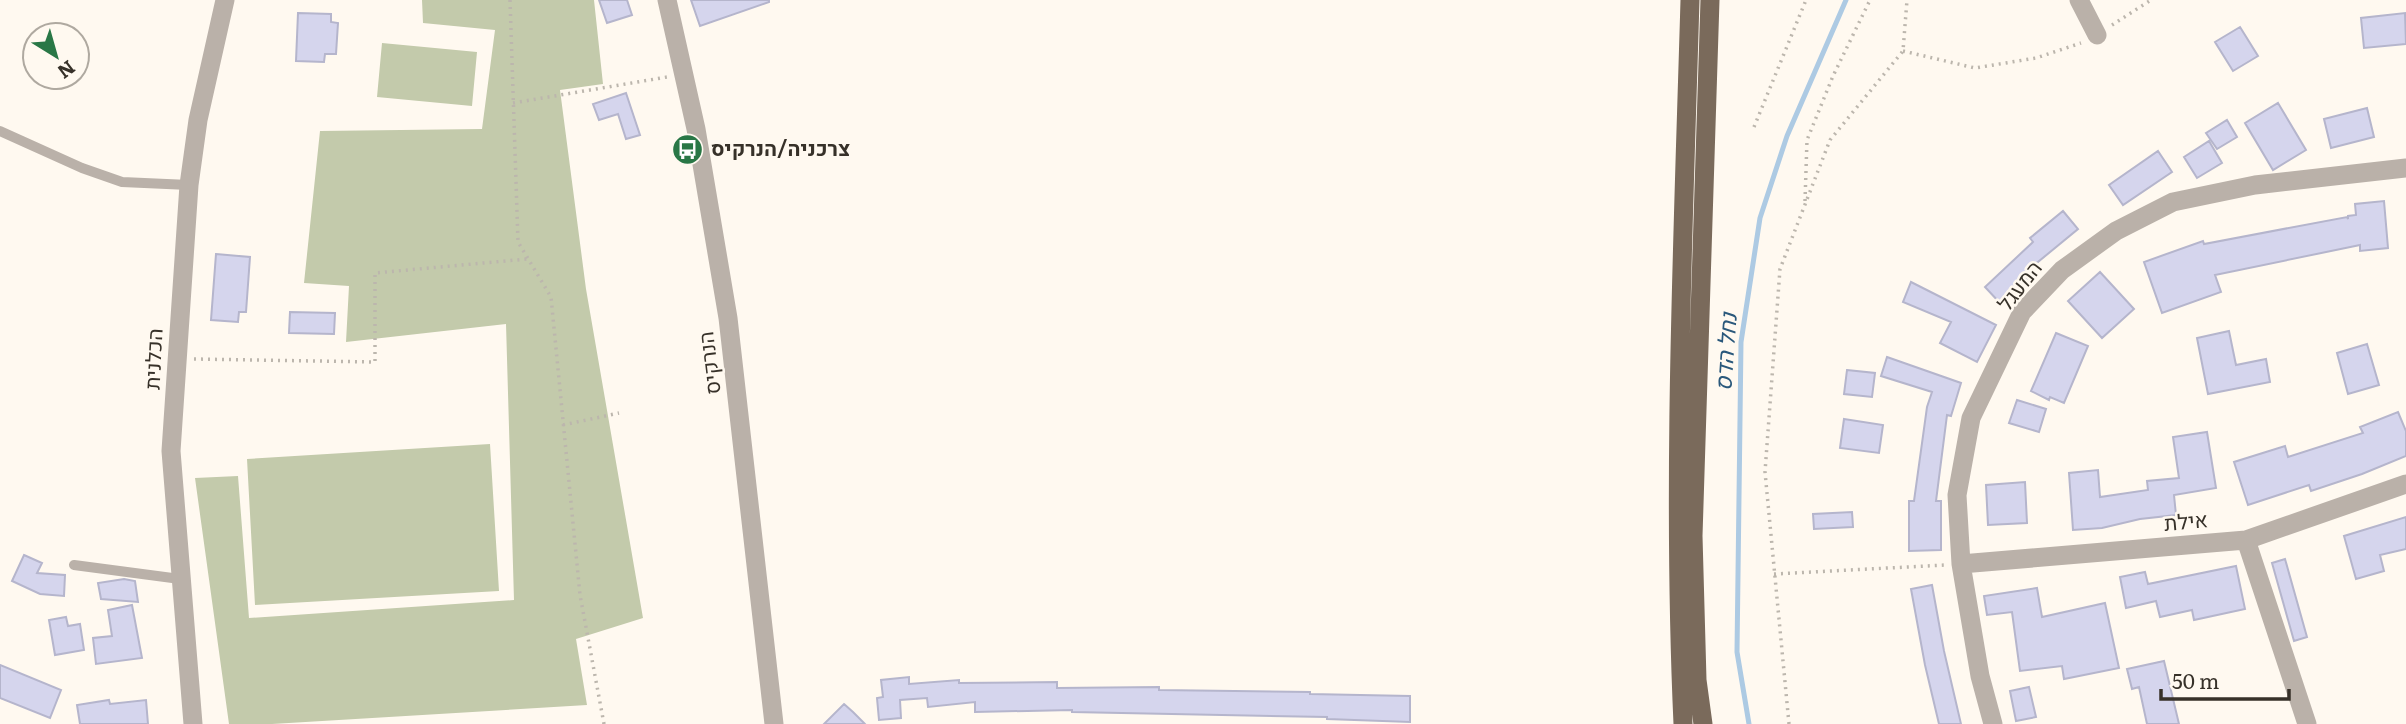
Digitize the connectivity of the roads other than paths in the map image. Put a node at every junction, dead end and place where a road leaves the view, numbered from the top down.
1 (225, 0) edge
2 (667, 0) edge
3 (1690, 0) edge
4 (1710, 0) edge
5 (2079, 0) edge
6 (2097, 35) road end
7 (0, 131) edge
8 (2406, 168) edge
9 (189, 185) junction
10 (2406, 484) edge
11 (2246, 540) junction
12 (1961, 564) junction
13 (74, 565) dead end
14 (180, 579) junction
15 (193, 724) edge
16 (774, 724) edge
17 (1683, 724) edge
18 (1703, 724) edge
19 (1993, 724) edge
20 (2307, 724) edge

1 - 9 street, הכלנית
2 - 16 street, הנרקיס
3 - 17 highway
4 - 18 highway
5 - 6 street
7 - 9 lane
8 - 12 street, המעגל
9 - 14 street, הכלנית
10 - 11 street, אילת
11 - 12 street, אילת
11 - 20 street
12 - 19 street, המעגל
13 - 14 lane
14 - 15 street, הכלנית

